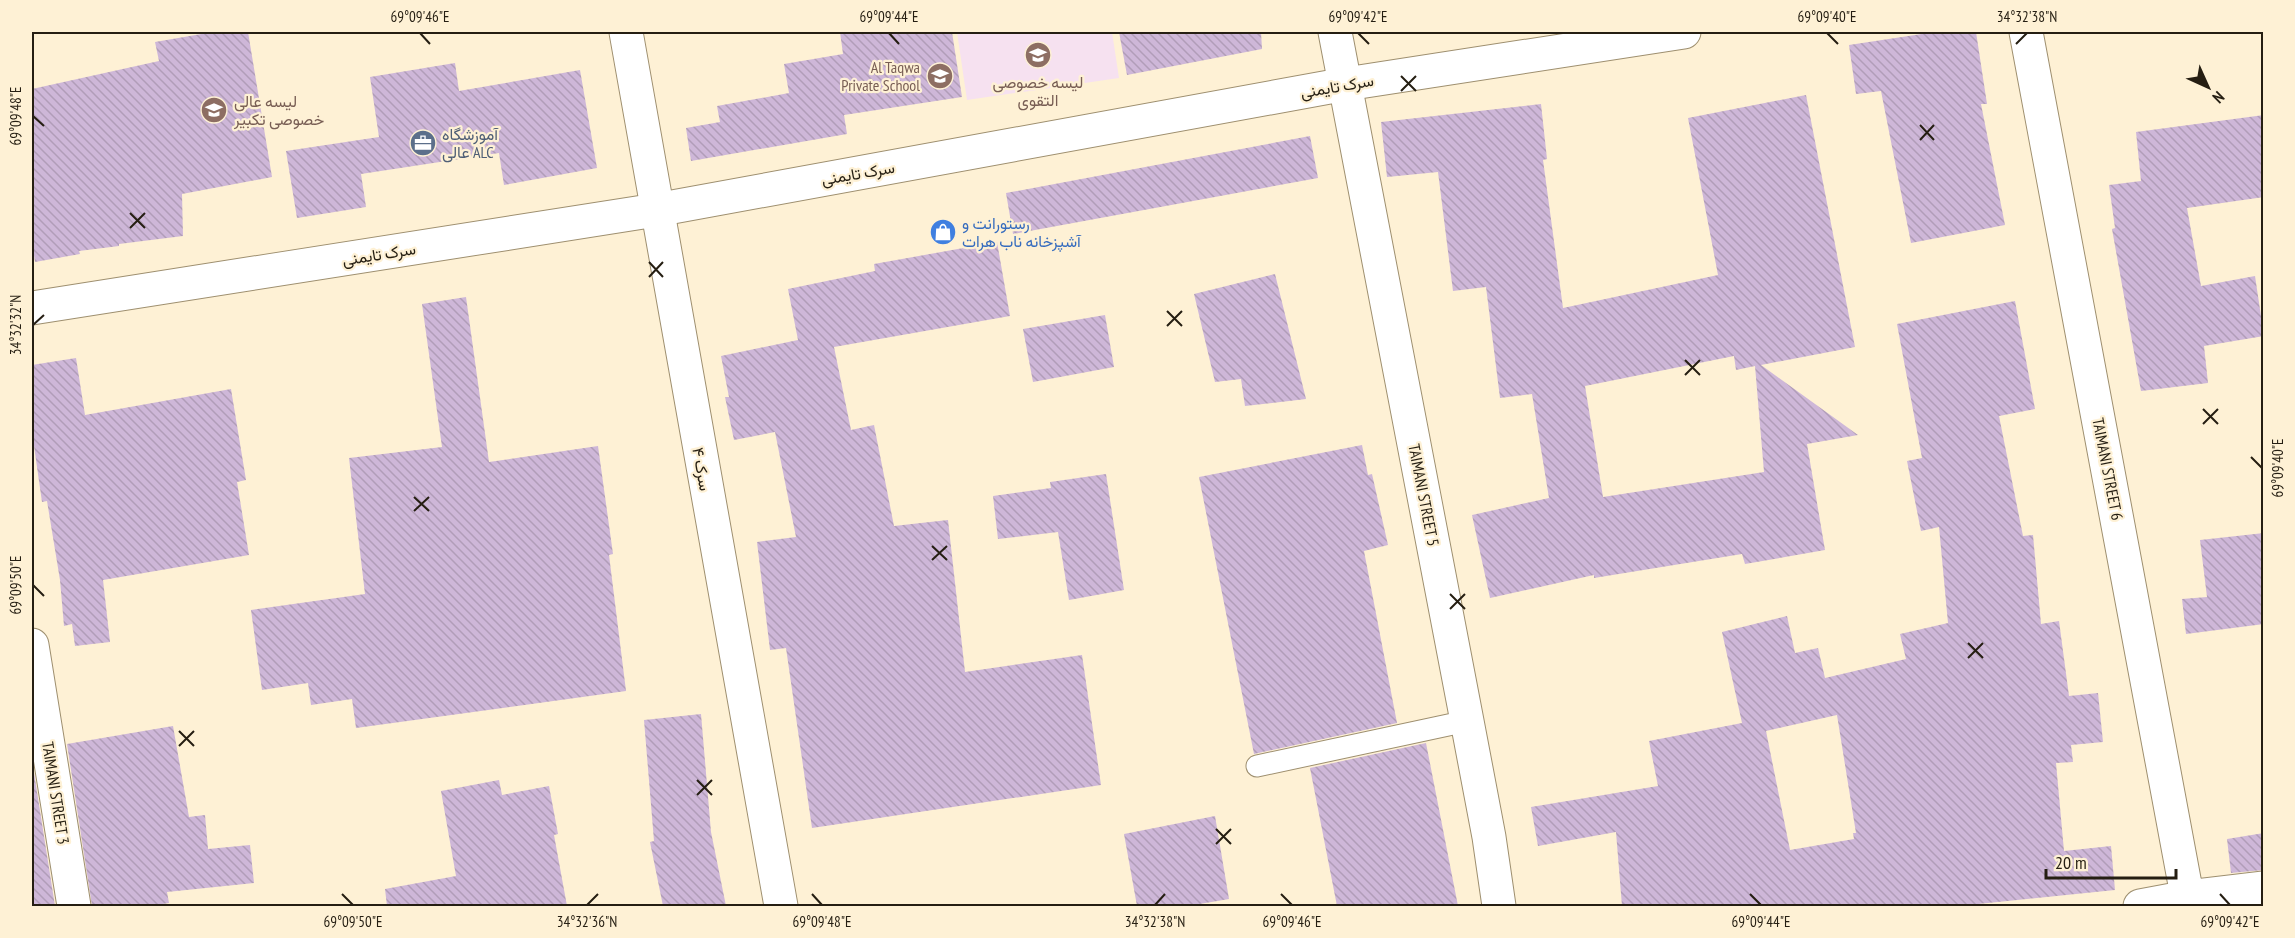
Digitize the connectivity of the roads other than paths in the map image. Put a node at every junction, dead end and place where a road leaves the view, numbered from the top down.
1 (626, 32) edge
2 (1335, 32) edge
3 (1684, 32) edge
4 (2026, 32) edge
5 (1346, 84) junction
6 (656, 210) junction
7 (32, 308) edge
8 (32, 645) edge
9 (1467, 721) junction
10 (1257, 766) dead end
11 (2264, 888) edge
12 (2188, 902) edge
13 (74, 906) edge
14 (781, 906) edge
15 (1499, 906) edge
16 (2140, 906) edge

1 - 6 street, سرک ۴
2 - 5 street, TAIMANI STREET 5
3 - 5 street, سرک تایمنی
4 - 12 street, TAIMANI STREET 6
5 - 6 street, سرک تایمنی
5 - 9 street, TAIMANI STREET 5
6 - 7 street, سرک تایمنی
6 - 14 street, سرک ۴
8 - 13 street, TAIMANI STREET 3
9 - 10 lane
9 - 15 street, TAIMANI STREET 5
11 - 12 street
12 - 16 street

